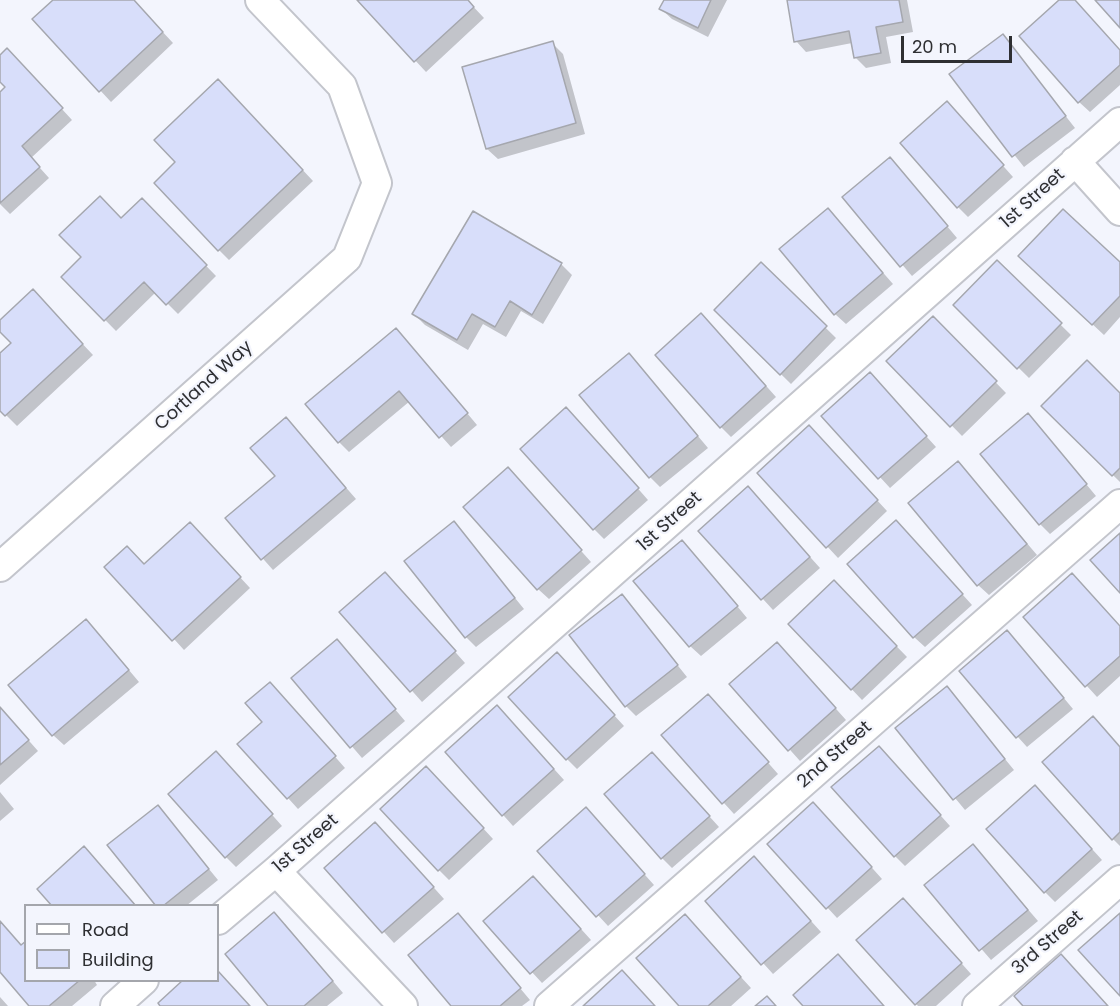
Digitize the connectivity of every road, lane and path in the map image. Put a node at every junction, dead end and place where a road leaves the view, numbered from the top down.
1 (260, 0) edge
2 (1120, 122) edge
3 (1076, 161) junction
4 (1120, 212) edge
5 (1120, 504) edge
6 (0, 567) edge
7 (276, 871) junction
8 (1120, 880) edge
9 (219, 919) edge
10 (143, 982) edge
11 (115, 1006) edge
12 (403, 1006) edge
13 (549, 1006) edge
14 (977, 1006) edge

1 - 6 street, Cortland Way
2 - 3 street, 1st Street
3 - 4 street
3 - 7 street, 1st Street
5 - 13 street, 2nd Street
7 - 9 street, 1st Street
7 - 12 street
8 - 14 street, 3rd Street
10 - 11 street

